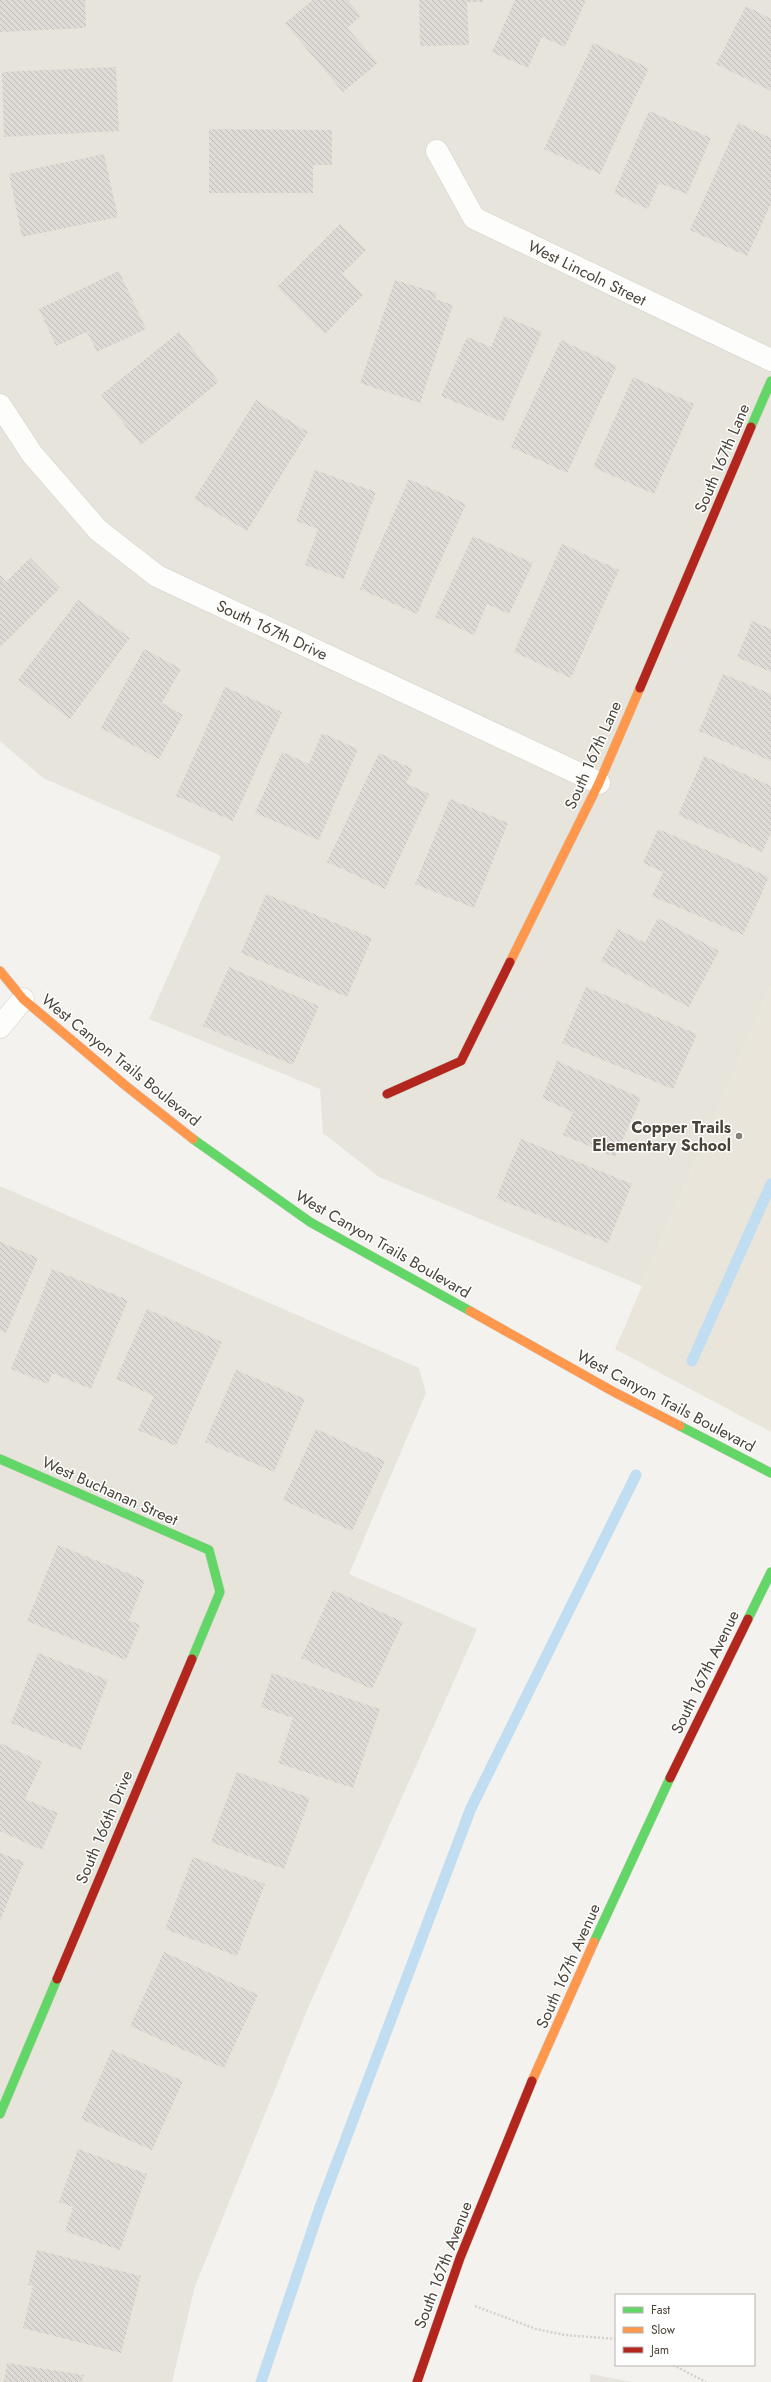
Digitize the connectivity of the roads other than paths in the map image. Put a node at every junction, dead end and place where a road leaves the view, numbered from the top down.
1 (437, 151) dead end
2 (771, 360) edge
3 (771, 381) edge
4 (0, 405) edge
5 (599, 783) junction
6 (0, 971) edge
7 (23, 999) junction
8 (0, 1028) edge
9 (387, 1094) dead end
10 (0, 1459) edge
11 (771, 1473) edge
12 (208, 1550) joint
13 (771, 1572) edge
14 (0, 2114) edge
15 (417, 2382) edge

1 - 2 street, West Lincoln Street
3 - 5 street, South 167th Lane
4 - 5 street, South 167th Drive
5 - 9 street, South 167th Lane
6 - 7 street, West Canyon Trails Boulevard
7 - 8 street
7 - 11 street, West Canyon Trails Boulevard
10 - 12 street, West Buchanan Street
12 - 14 street, South 166th Drive
13 - 15 street, South 167th Avenue

